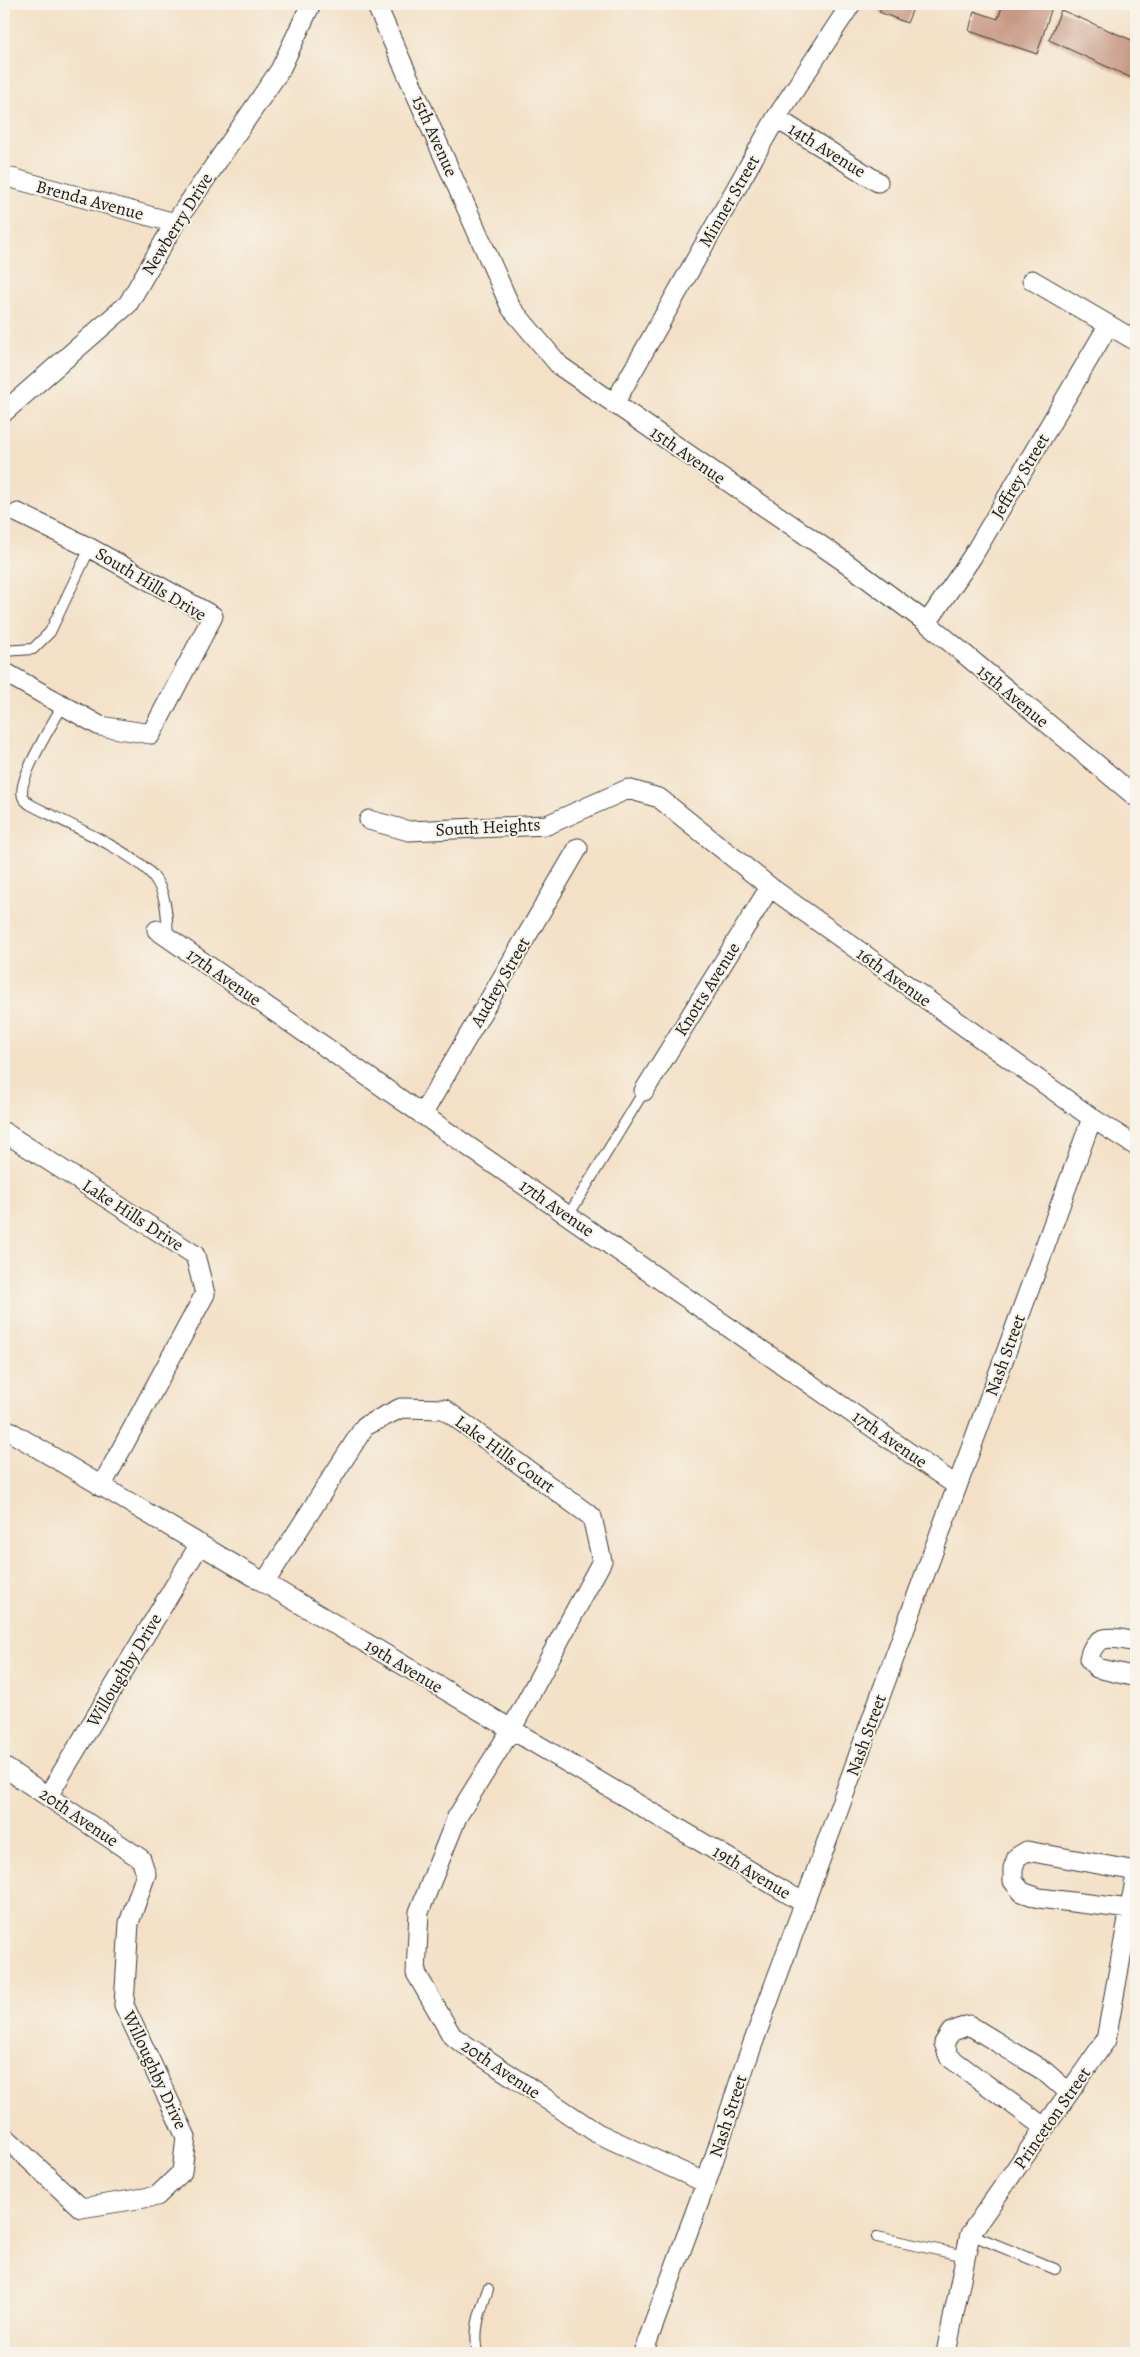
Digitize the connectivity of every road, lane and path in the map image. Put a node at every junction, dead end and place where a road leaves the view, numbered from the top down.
1 (311, 4) edge
2 (376, 4) edge
3 (852, 4) edge
4 (776, 118) junction
5 (4, 176) edge
6 (878, 182) dead end
7 (175, 224) junction
8 (1032, 280) dead end
9 (1108, 326) junction
10 (1136, 341) edge
11 (614, 404) junction
12 (4, 412) edge
13 (18, 513) dead end
14 (90, 548) junction
15 (927, 623) junction
16 (4, 651) edge
17 (4, 672) edge
18 (63, 705) junction
19 (1136, 797) edge
20 (659, 798) joint
21 (369, 820) dead end
22 (578, 848) dead end
23 (770, 887) junction
24 (162, 934) joint
25 (644, 1091) joint
26 (422, 1114) junction
27 (1092, 1118) junction
28 (4, 1132) edge
29 (1136, 1146) edge
30 (568, 1216) junction
31 (4, 1428) edge
32 (957, 1486) junction
33 (101, 1487) junction
34 (200, 1544) junction
35 (265, 1582) junction
36 (1136, 1642) edge
37 (1136, 1677) edge
38 (511, 1730) junction
39 (4, 1767) edge
40 (48, 1796) junction
41 (457, 1817) joint
42 (1136, 1871) edge
43 (146, 1874) joint
44 (1136, 1875) edge
45 (804, 1903) junction
46 (1130, 1908) junction
47 (1070, 2092) junction
48 (1045, 2128) junction
49 (4, 2136) edge
50 (706, 2183) junction
51 (970, 2234) junction
52 (876, 2237) dead end
53 (966, 2256) junction
54 (1055, 2269) dead end
55 (488, 2289) dead end
56 (478, 2353) edge
57 (643, 2353) edge
58 (946, 2353) edge

1 - 7 street, Newberry Drive
2 - 11 street, 15th Avenue
3 - 4 street, Minner Street
4 - 6 street, 14th Avenue
4 - 11 street, Minner Street
5 - 7 street, Brenda Avenue
7 - 12 street, Newberry Drive
8 - 9 street
9 - 10 street
9 - 15 street, Jeffrey Street
11 - 15 street, 15th Avenue
13 - 14 street, South Hills Drive
14 - 16 lane
14 - 18 street, South Hills Drive
15 - 19 street, 15th Avenue
17 - 18 street, South Hills Drive
18 - 24 lane
20 - 21 street, South Heights
20 - 23 street, 16th Avenue
22 - 26 street, Audrey Street
23 - 25 street, Knotts Avenue
23 - 27 street, 16th Avenue
24 - 26 street, 17th Avenue
25 - 30 lane
26 - 30 street, 17th Avenue
27 - 29 street, 16th Avenue
27 - 32 street, Nash Street
28 - 33 street, Lake Hills Drive
30 - 32 street, 17th Avenue
31 - 33 street, 19th Avenue
32 - 45 street, Nash Street
33 - 34 street, 19th Avenue
34 - 35 street, 19th Avenue
34 - 40 street, Willoughby Drive
35 - 38 street, 19th Avenue
35 - 38 street, Lake Hills Court
36 - 37 street
38 - 41 street, Lake Hills Court
38 - 45 street, 19th Avenue
39 - 40 street, 20th Avenue
40 - 43 street, 20th Avenue
41 - 50 street, 20th Avenue
42 - 46 street
43 - 49 street, Willoughby Drive
44 - 46 street, Princeton Street
45 - 50 street, Nash Street
46 - 47 street, Princeton Street
47 - 48 street, Princeton Street
47 - 48 street
48 - 51 street, Princeton Street
50 - 57 street, Nash Street
51 - 53 street, Princeton Street
51 - 54 lane
52 - 53 lane
53 - 58 street, Princeton Street
55 - 56 lane

